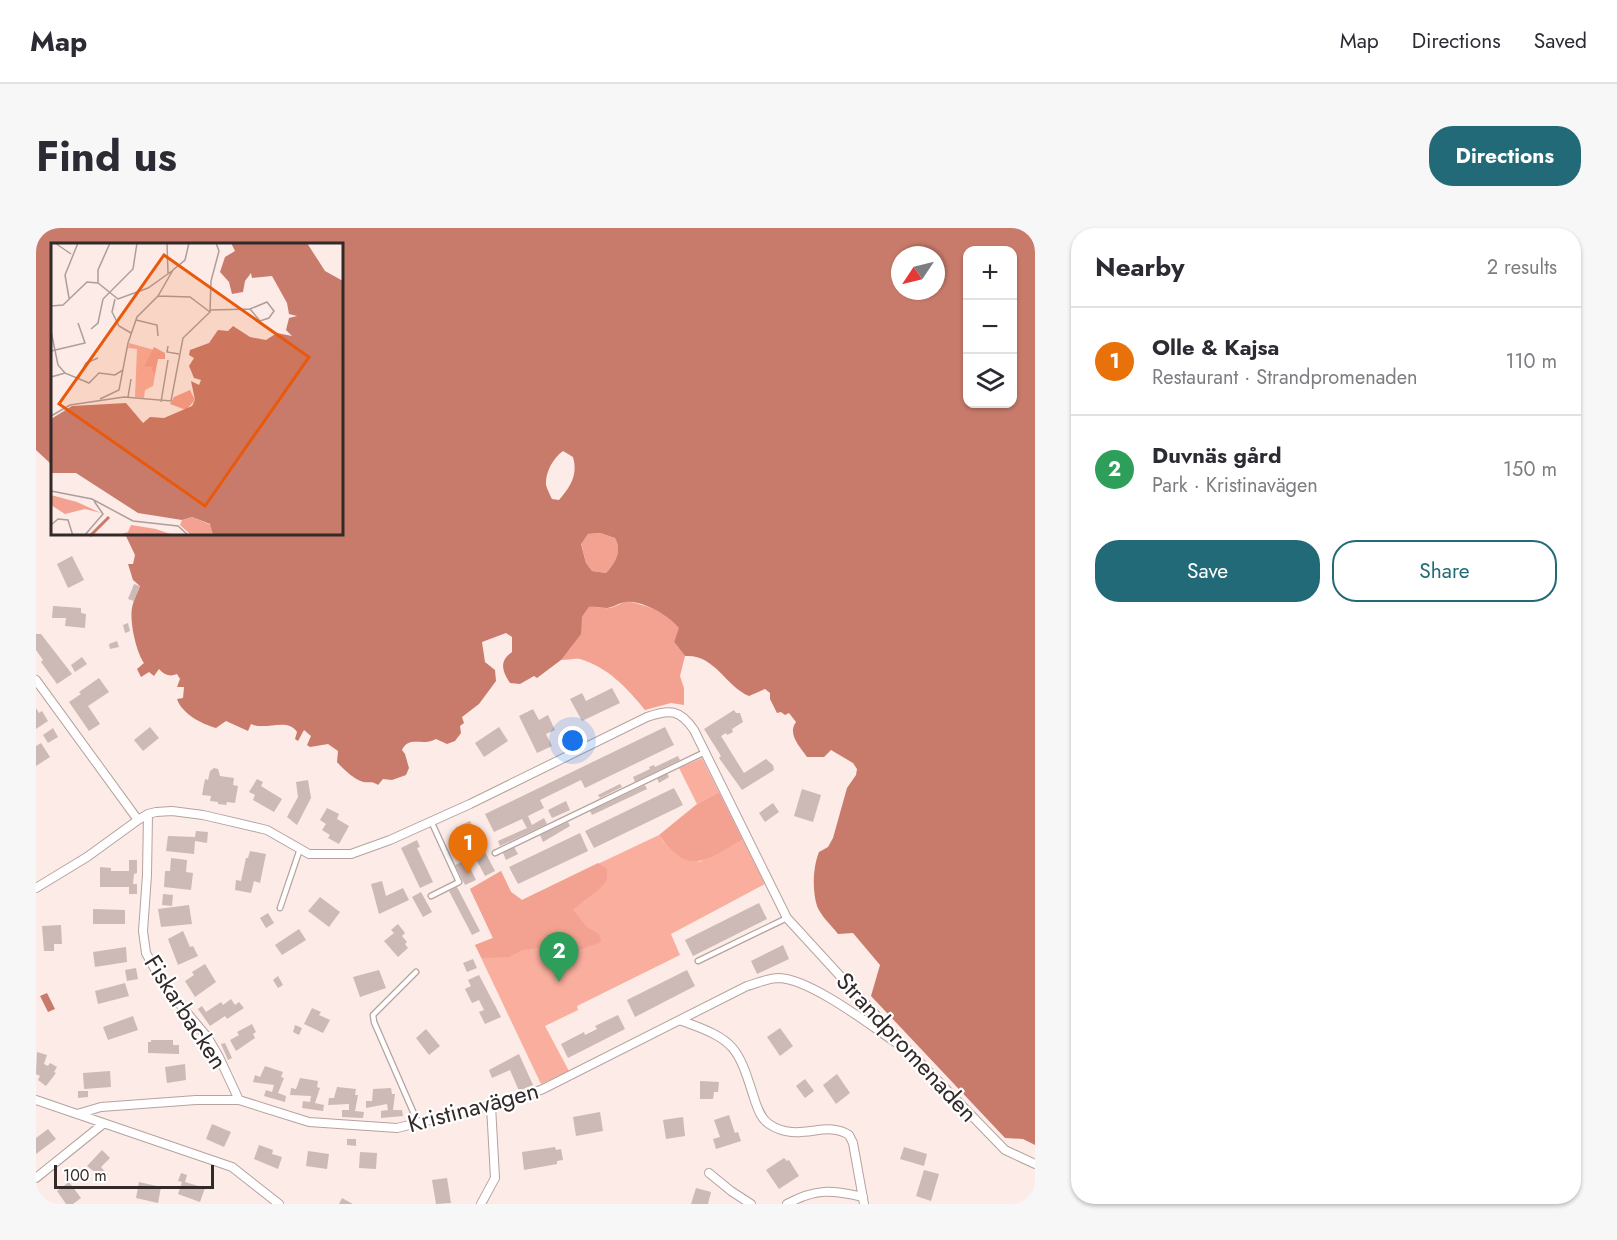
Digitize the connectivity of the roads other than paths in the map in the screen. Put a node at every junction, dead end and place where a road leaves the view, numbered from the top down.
1 (36, 680) edge
2 (705, 752) junction
3 (148, 814) junction
4 (138, 820) junction
5 (431, 821) junction
6 (300, 849) junction
7 (495, 853) dead end
8 (36, 888) edge
9 (431, 896) dead end
10 (280, 908) dead end
11 (787, 918) junction
12 (698, 961) dead end
13 (416, 972) dead end
14 (682, 1021) junction
15 (908, 1050) junction
16 (36, 1100) edge
17 (239, 1100) junction
18 (491, 1106) junction
19 (77, 1114) junction
20 (103, 1124) junction
21 (418, 1124) junction
22 (1035, 1164) edge
23 (708, 1173) dead end
24 (36, 1178) edge
25 (863, 1201) edge
26 (279, 1204) edge
27 (481, 1204) edge
28 (751, 1204) edge
29 (787, 1204) edge

1 - 4 street
2 - 5 street, Strandpromenaden
2 - 7 lane
2 - 11 street, Strandpromenaden
3 - 4 street, Strandpromenaden
3 - 6 street, Strandpromenaden
3 - 17 street, Fiskarbacken
4 - 8 street, Strandpromenaden
5 - 6 street, Strandpromenaden
5 - 9 lane
6 - 10 lane
11 - 12 lane
11 - 15 street, Strandpromenaden
13 - 21 lane
14 - 15 street, Kristinavägen
14 - 18 street, Kristinavägen
14 - 25 street
15 - 22 street, Strandpromenaden
16 - 19 street
17 - 19 street, Kristinavägen
17 - 21 street, Kristinavägen
18 - 21 street, Kristinavägen
18 - 27 street
19 - 20 street
20 - 24 street
20 - 26 street
23 - 28 street
25 - 29 street

